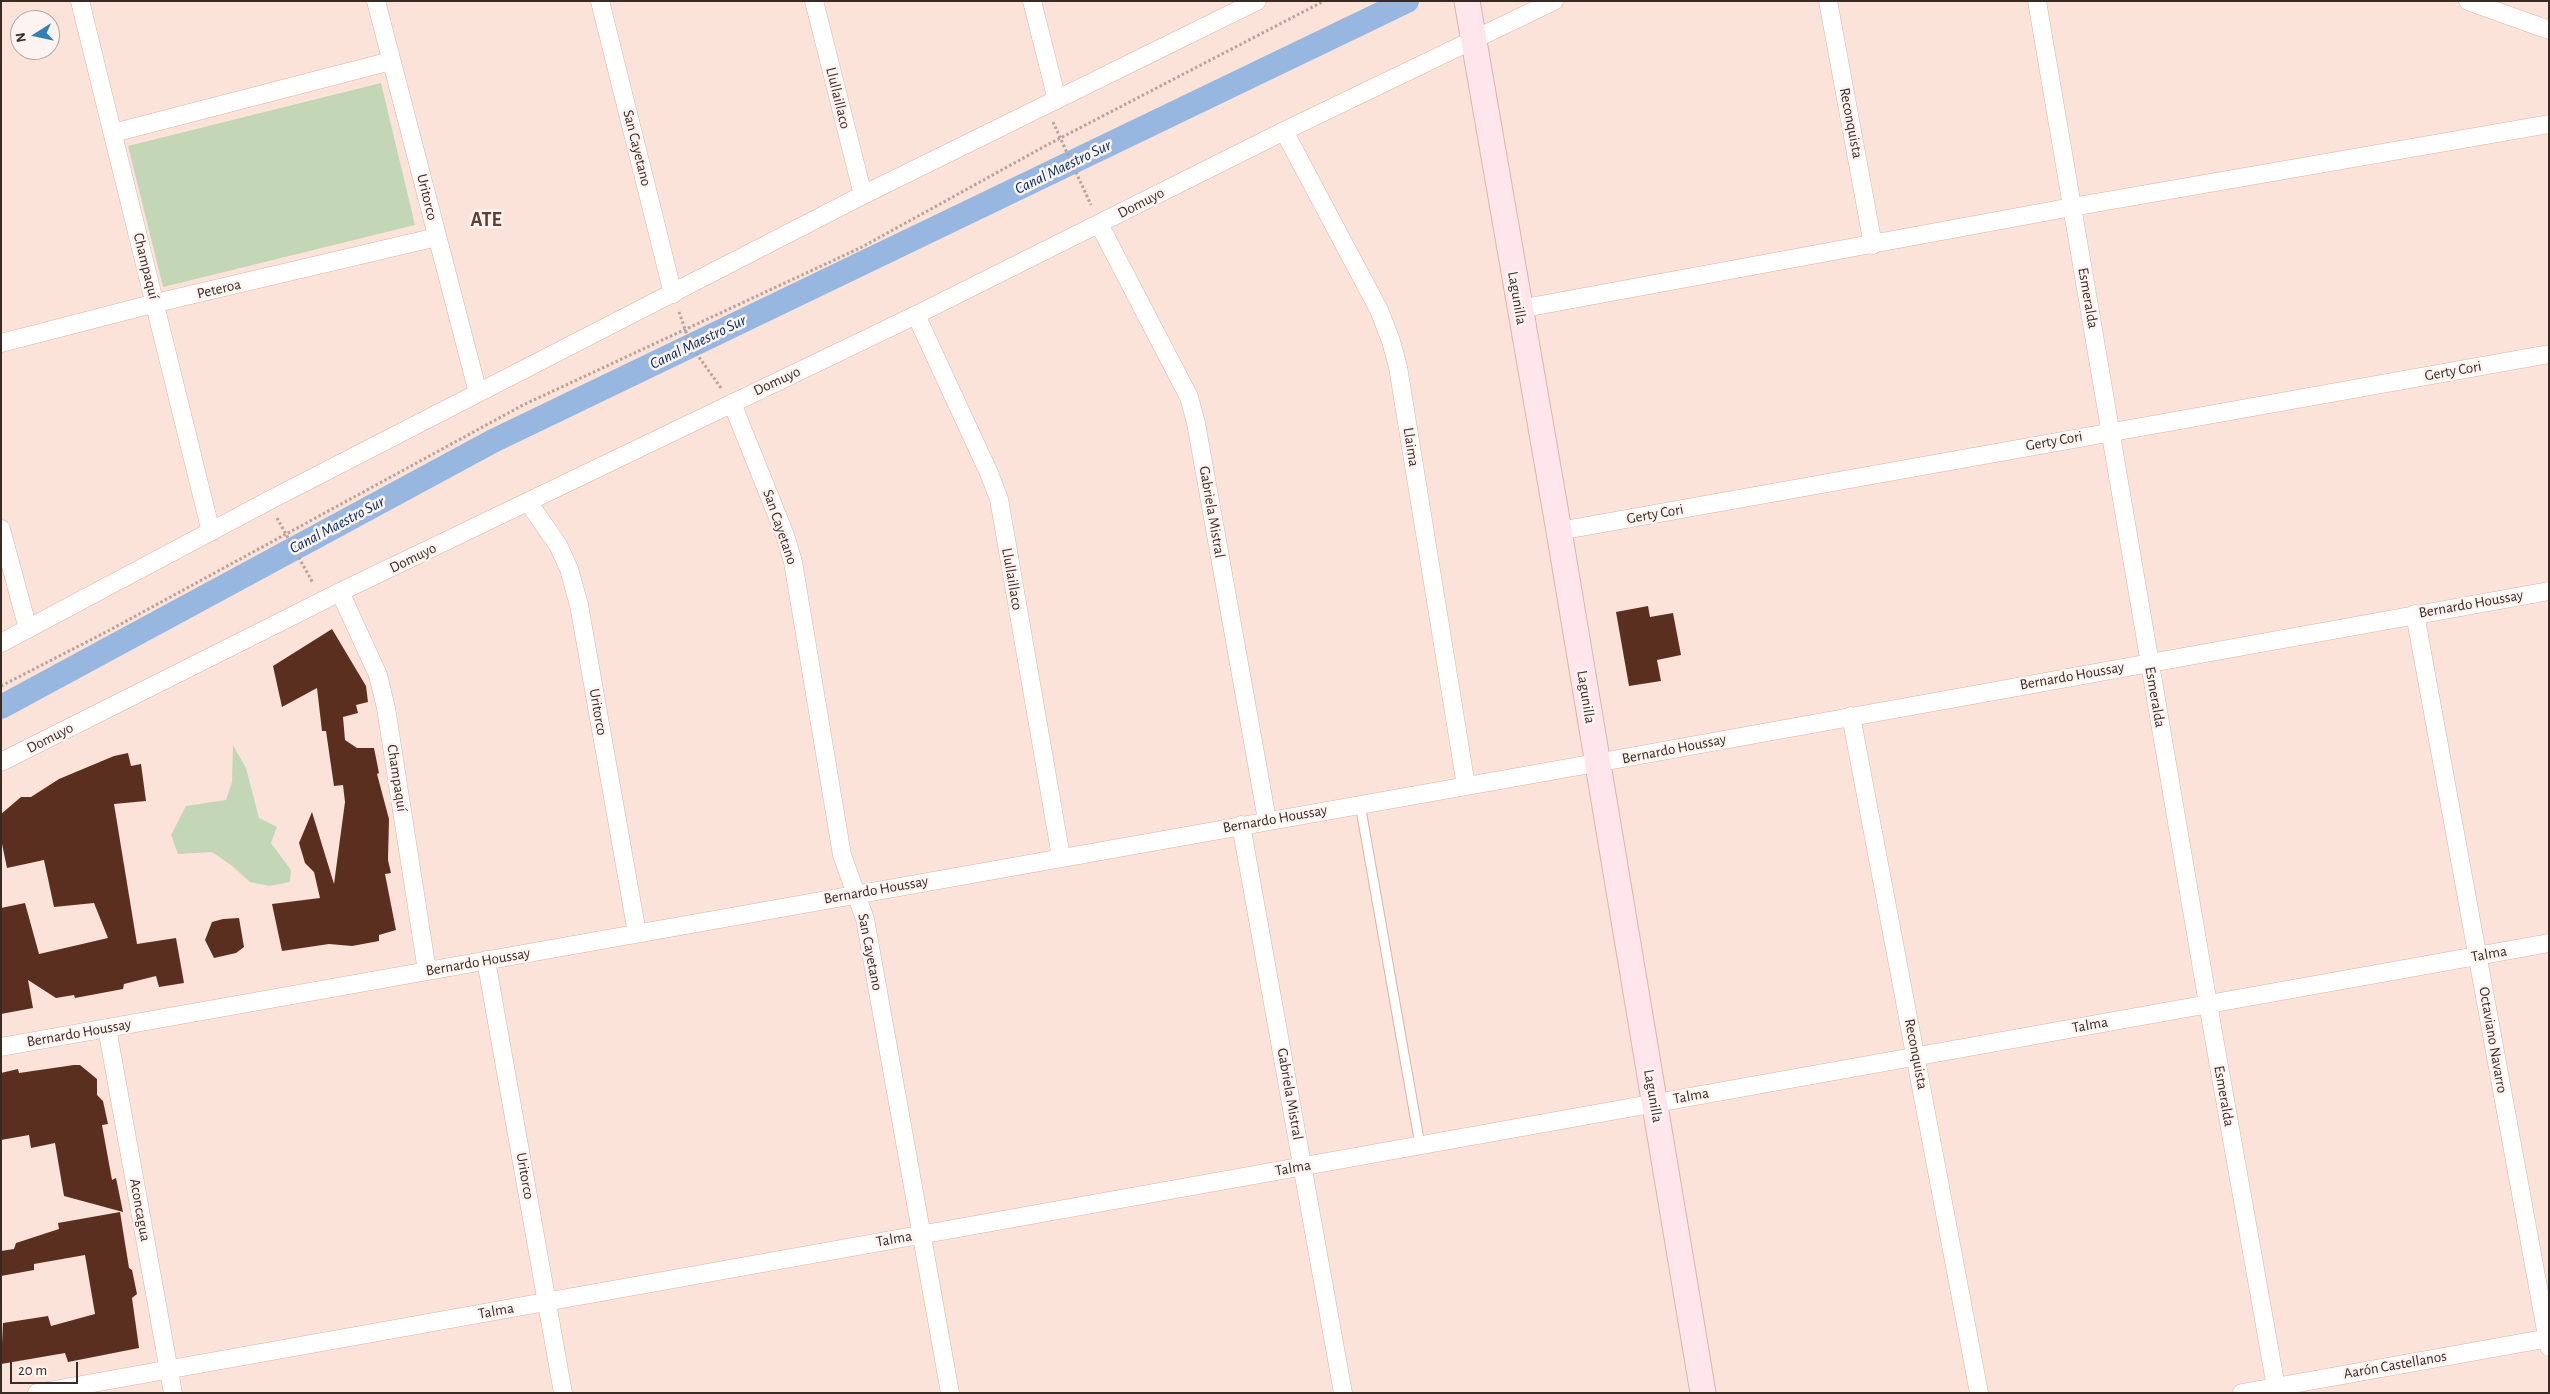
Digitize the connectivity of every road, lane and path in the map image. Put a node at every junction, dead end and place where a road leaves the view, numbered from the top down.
1 (80, 1) edge
2 (376, 1) edge
3 (600, 1) edge
4 (814, 1) edge
5 (1032, 1) edge
6 (1257, 1) edge
7 (1324, 1) edge
8 (1467, 1) edge
9 (1554, 1) edge
10 (1828, 1) edge
11 (2037, 1) edge
12 (2468, 1) edge
13 (2549, 30) edge
14 (1474, 39) junction
15 (391, 60) junction
16 (1057, 100) junction
17 (2549, 124) edge
18 (1284, 131) junction
19 (114, 133) junction
20 (1060, 138) junction
21 (1081, 183) dead end
22 (863, 195) junction
23 (2072, 207) junction
24 (1099, 224) junction
25 (437, 237) junction
26 (1873, 245) junction
27 (673, 294) junction
28 (156, 303) junction
29 (1519, 309) junction
30 (916, 315) junction
31 (685, 331) junction
32 (1, 343) edge
33 (2549, 354) edge
34 (478, 393) junction
35 (732, 403) junction
36 (2110, 431) junction
37 (528, 502) junction
38 (1, 529) edge
39 (1559, 531) junction
40 (211, 532) junction
41 (286, 534) junction
42 (303, 564) dead end
43 (2549, 591) edge
44 (340, 592) junction
45 (2415, 614) junction
46 (28, 629) junction
47 (1, 643) edge
48 (2149, 662) junction
49 (1, 686) edge
50 (1851, 716) junction
51 (1, 762) edge
52 (1596, 763) junction
53 (1466, 786) junction
54 (1360, 804) junction
55 (1267, 820) junction
56 (1240, 825) junction
57 (1060, 857) junction
58 (857, 894) junction
59 (637, 933) junction
60 (2549, 943) edge
61 (2478, 956) junction
62 (486, 960) junction
63 (427, 971) junction
64 (2208, 1004) junction
65 (107, 1028) junction
66 (1, 1047) edge
67 (1917, 1056) junction
68 (1654, 1103) junction
69 (1420, 1145) junction
70 (1303, 1166) junction
71 (921, 1234) junction
72 (547, 1301) junction
73 (2548, 1341) edge
74 (168, 1369) junction
75 (2277, 1390) edge
76 (37, 1393) edge
77 (172, 1393) edge
78 (563, 1393) edge
79 (950, 1393) edge
80 (1343, 1393) edge
81 (1703, 1393) edge
82 (1979, 1393) edge
83 (2242, 1393) edge

1 - 19 street, Champaquí
2 - 15 street, Uritorco
3 - 27 street, San Cayetano
4 - 22 street, Llullaillaco
5 - 16 street
6 - 16 street
7 - 20 path
8 - 14 main road, Lagunilla
9 - 14 street, Domuyo
10 - 26 street, Reconquista
11 - 23 street, Esmeralda
12 - 13 street
14 - 18 street, Domuyo
14 - 29 main road, Lagunilla
15 - 19 street
15 - 25 street, Uritorco
16 - 22 street
17 - 23 street
18 - 24 street, Domuyo
18 - 53 street, Llaima
19 - 28 street, Champaquí
20 - 21 path
20 - 31 path
22 - 27 street
23 - 26 street
23 - 36 street, Esmeralda
24 - 30 street, Domuyo
24 - 55 street, Gabriela Mistral
25 - 28 street, Peteroa
25 - 34 street, Uritorco
26 - 29 street
27 - 31 path
27 - 34 street
28 - 32 street, Peteroa
28 - 40 street, Champaquí
29 - 39 main road, Lagunilla
30 - 35 street, Domuyo
30 - 57 street, Llullaillaco
31 - 35 path
31 - 41 path
33 - 36 street, Gerty Cori
34 - 40 street
35 - 37 street, Domuyo
35 - 58 street, San Cayetano
36 - 39 street, Gerty Cori
36 - 48 street, Esmeralda
37 - 44 street, Domuyo
37 - 59 street, Uritorco
38 - 46 street
39 - 52 main road, Lagunilla
40 - 46 street
41 - 42 path
41 - 49 path
43 - 45 street, Bernardo Houssay
44 - 51 street, Domuyo
44 - 63 street, Champaquí
45 - 48 street, Bernardo Houssay
45 - 61 street, Octaviano Navarro
46 - 47 street
48 - 50 street, Bernardo Houssay
48 - 64 street, Esmeralda
50 - 52 street, Bernardo Houssay
50 - 67 street, Reconquista
52 - 53 street, Bernardo Houssay
52 - 68 main road, Lagunilla
53 - 54 street, Bernardo Houssay
54 - 55 street, Bernardo Houssay
54 - 69 lane
55 - 56 street, Bernardo Houssay
56 - 57 street, Bernardo Houssay
56 - 70 street, Gabriela Mistral
57 - 58 street, Bernardo Houssay
58 - 59 street, Bernardo Houssay
58 - 71 street, San Cayetano
59 - 62 street, Bernardo Houssay
60 - 61 street, Talma
61 - 64 street, Talma
61 - 73 street, Octaviano Navarro
62 - 63 street, Bernardo Houssay
62 - 72 street, Uritorco
63 - 65 street, Bernardo Houssay
64 - 67 street, Talma
64 - 75 street, Esmeralda
65 - 66 street, Bernardo Houssay
65 - 74 street, Aconcagua
67 - 68 street, Talma
67 - 82 street, Reconquista
68 - 69 street, Talma
68 - 81 main road, Lagunilla
69 - 70 street, Talma
70 - 71 street, Talma
70 - 80 street, Gabriela Mistral
71 - 72 street, Talma
71 - 79 street, San Cayetano
72 - 74 street, Talma
72 - 78 street, Uritorco
73 - 75 street, Aarón Castellanos
74 - 76 street, Talma
74 - 77 street, Aconcagua
75 - 83 street, Aarón Castellanos

